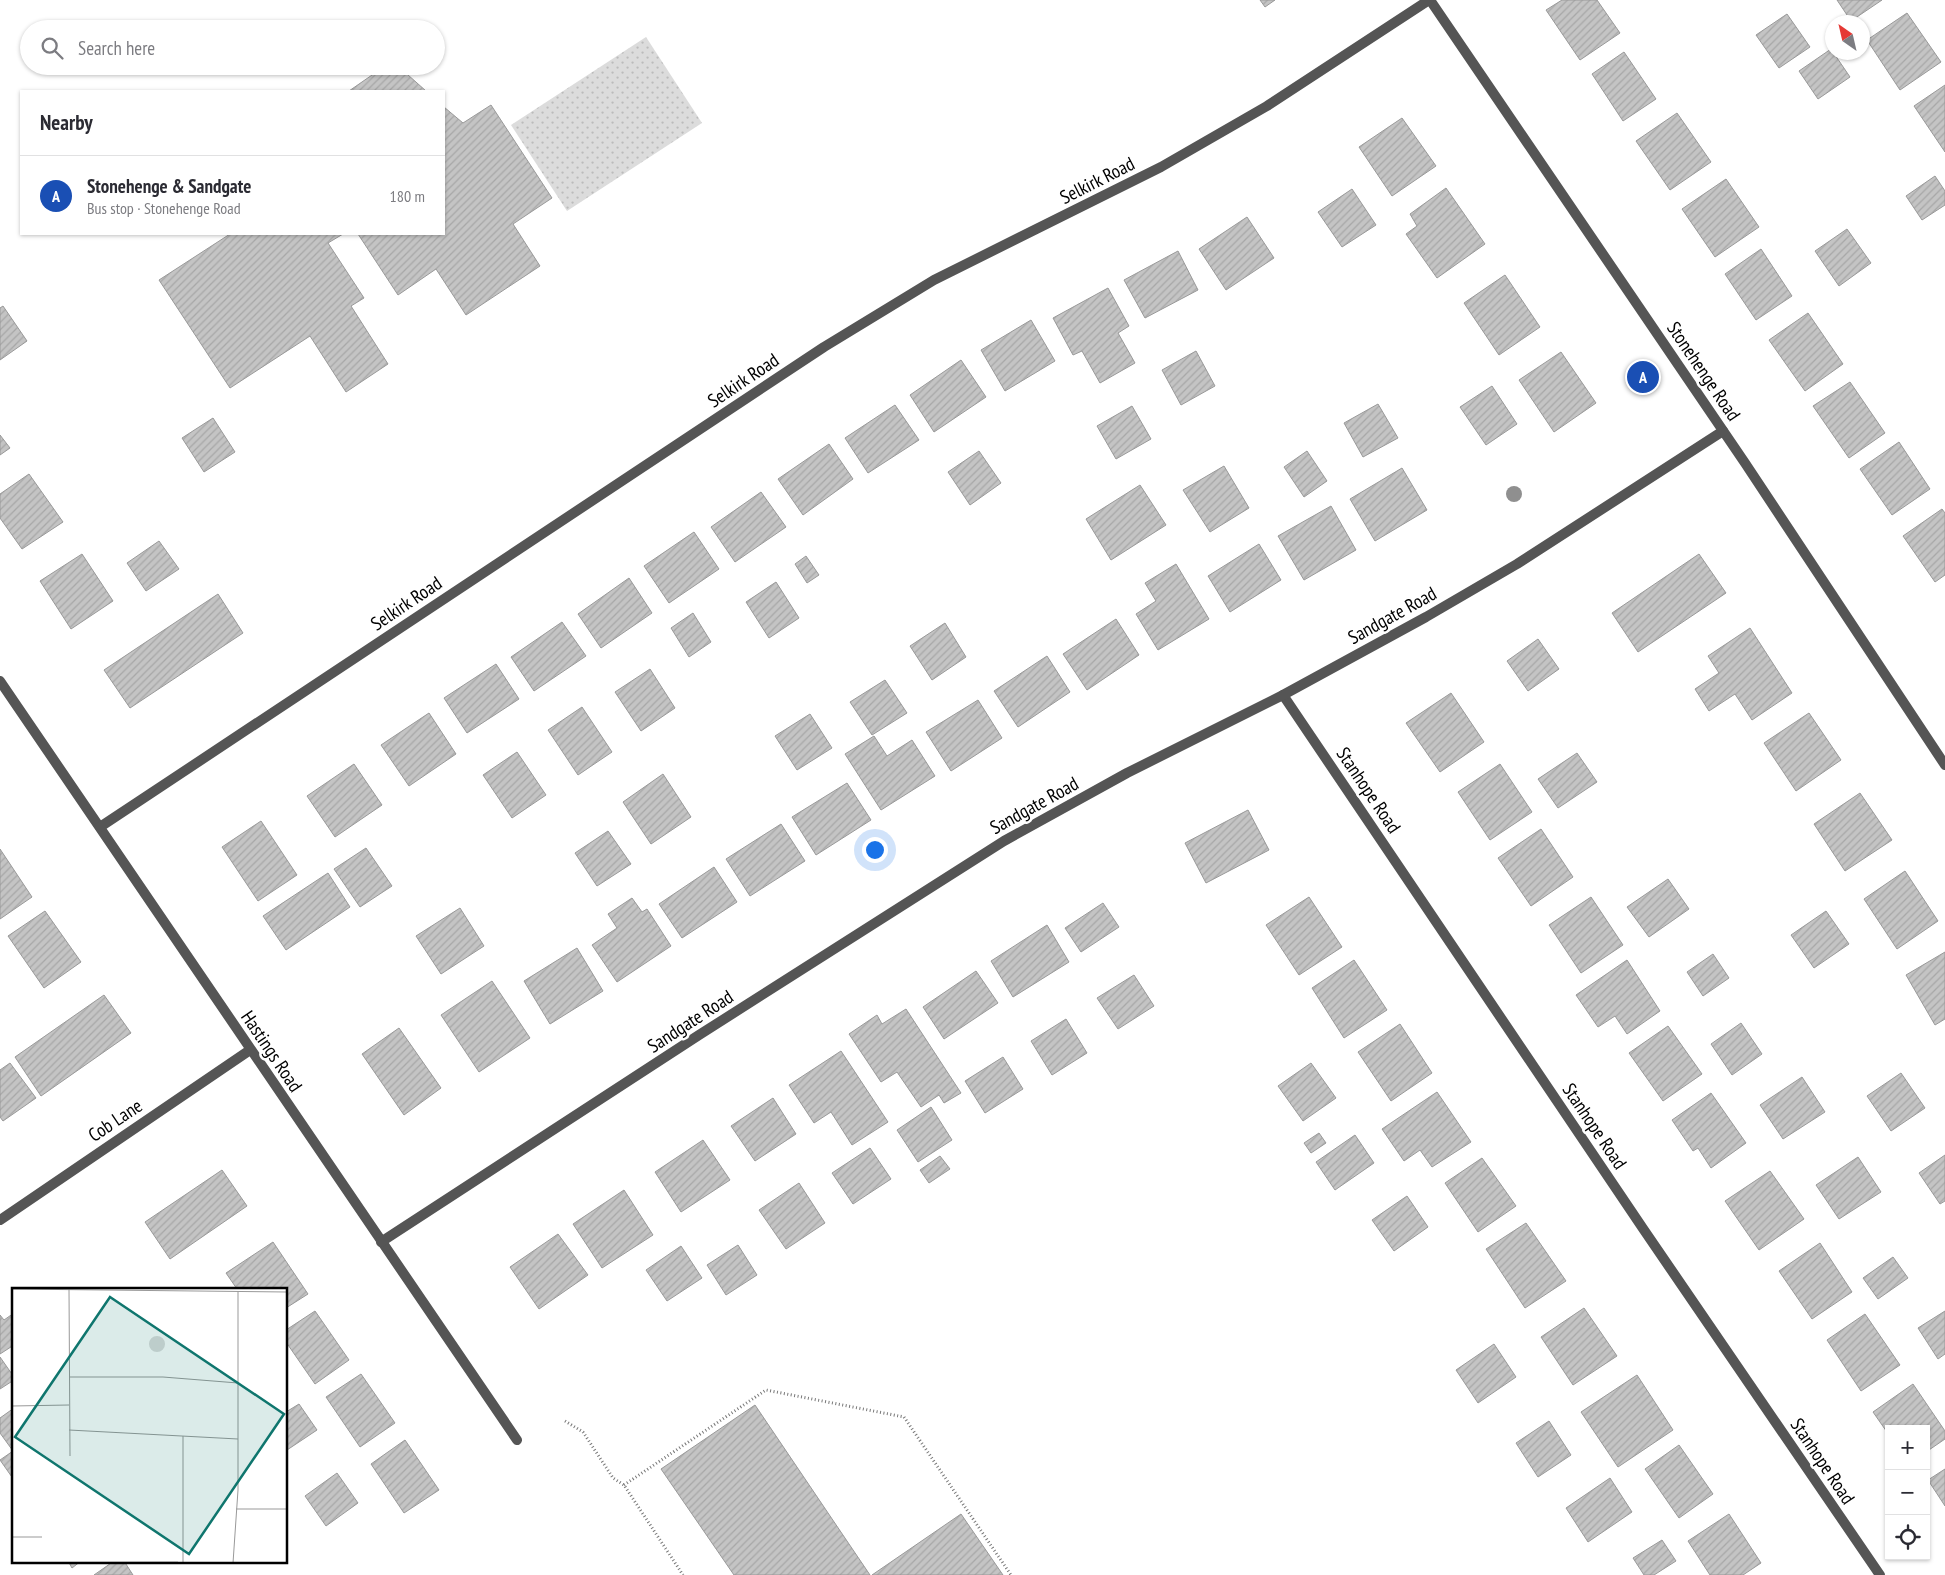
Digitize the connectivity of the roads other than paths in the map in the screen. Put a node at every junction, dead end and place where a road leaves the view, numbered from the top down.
1 (1430, 0) edge
2 (1723, 431) junction
3 (0, 681) edge
4 (1283, 695) junction
5 (1945, 765) edge
6 (100, 827) junction
7 (250, 1050) junction
8 (0, 1220) edge
9 (381, 1242) junction
10 (517, 1440) dead end
11 (1880, 1575) edge

1 - 2 street, Stonehenge Road
1 - 6 street, Selkirk Road
2 - 4 street, Sandgate Road
2 - 5 street, Stonehenge Road
3 - 6 street, Hastings Road
4 - 9 street, Sandgate Road
4 - 11 street, Stanhope Road
6 - 7 street, Hastings Road
7 - 8 street, Cob Lane
7 - 9 street, Hastings Road
9 - 10 street, Hastings Road

